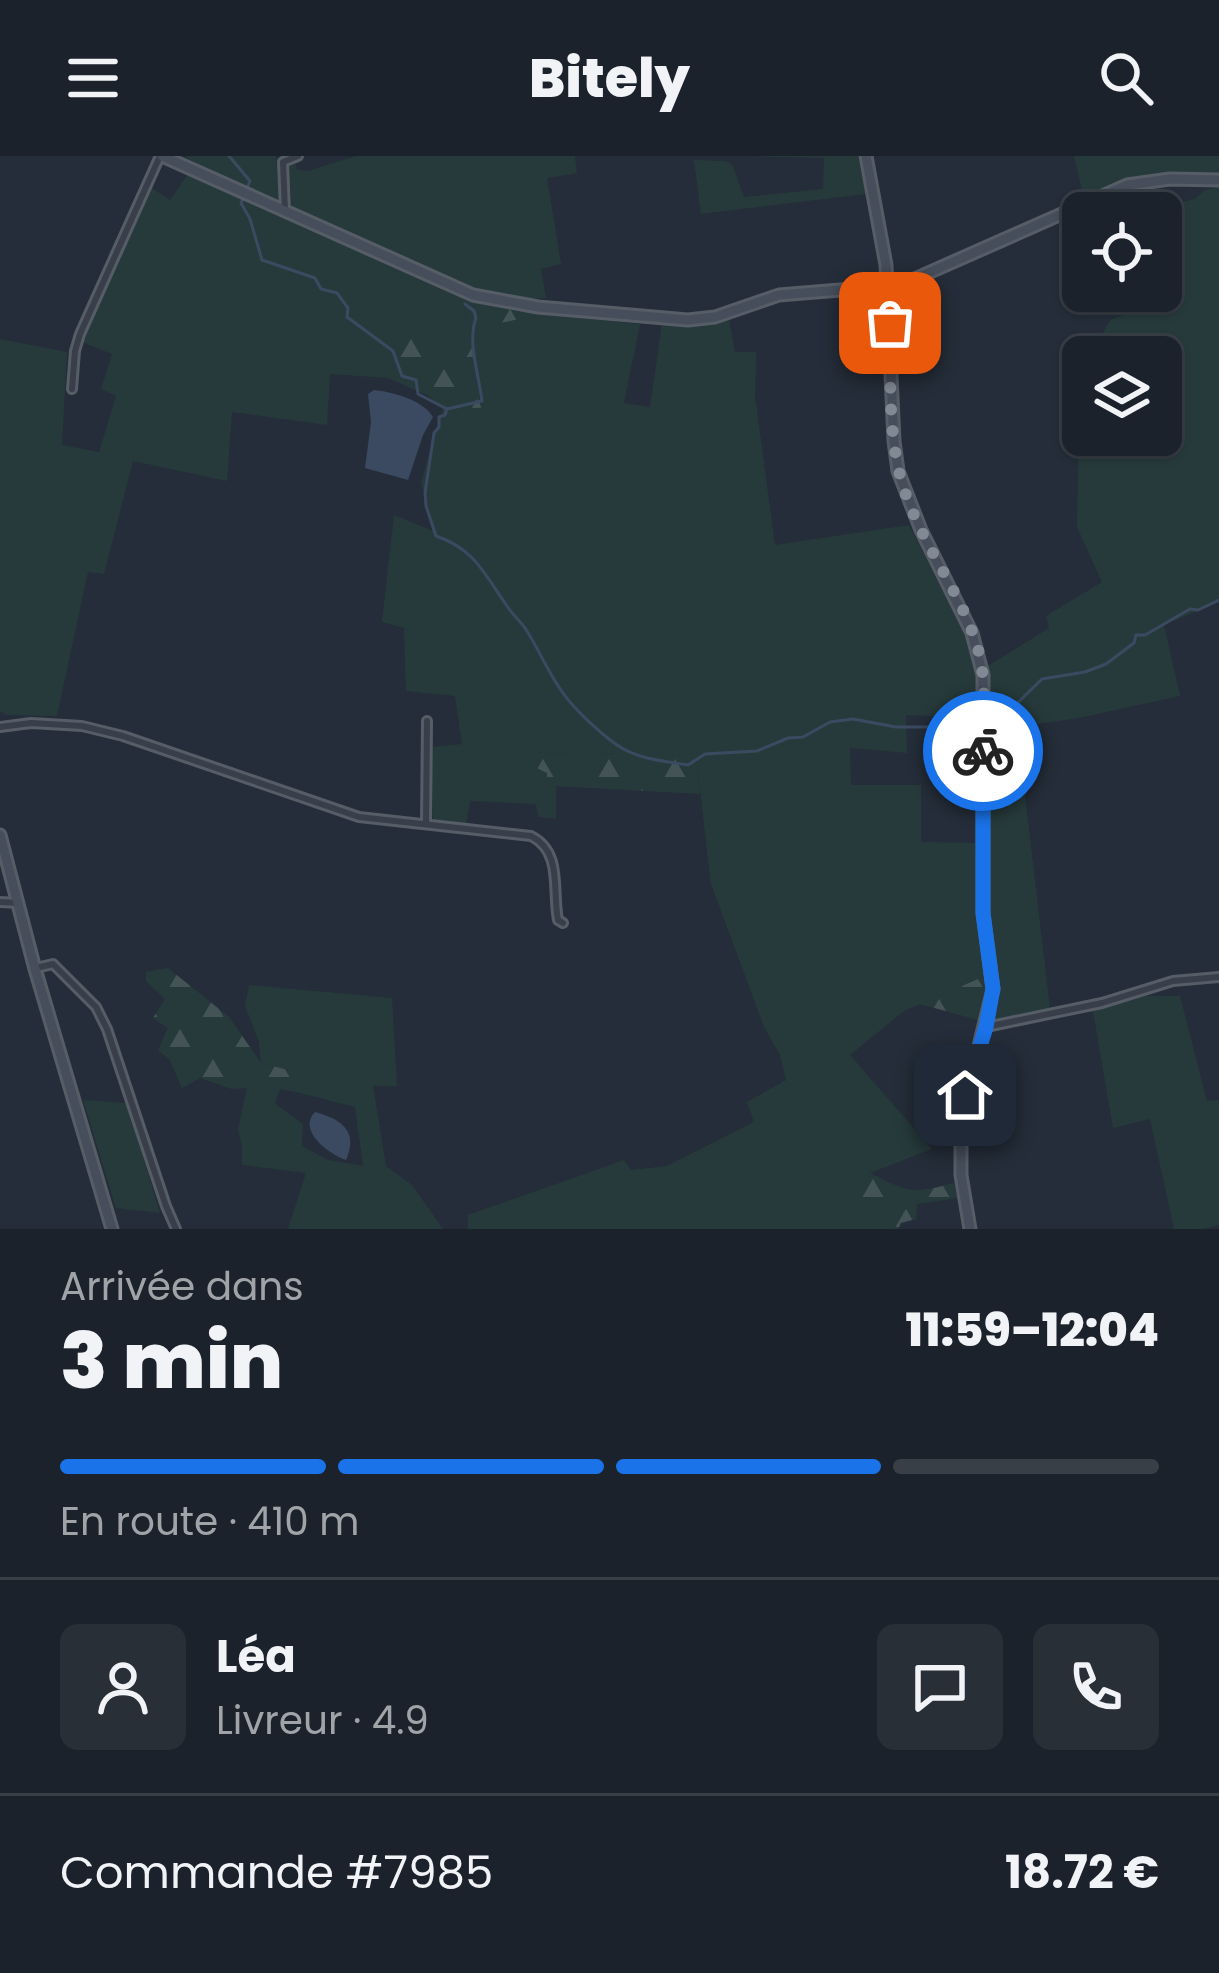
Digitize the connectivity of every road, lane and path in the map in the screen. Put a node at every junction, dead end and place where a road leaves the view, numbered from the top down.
1 (161, 156) edge
2 (298, 156) edge
3 (866, 156) edge
4 (1219, 180) edge
5 (285, 213) junction
6 (888, 288) junction
7 (72, 389) dead end
8 (427, 721) dead end
9 (0, 727) edge
10 (426, 824) junction
11 (0, 835) edge
12 (0, 902) edge
13 (19, 903) junction
14 (563, 923) dead end
15 (35, 969) junction
16 (1219, 977) edge
17 (986, 1027) junction
18 (112, 1229) edge
19 (176, 1229) edge
20 (970, 1229) edge

1 - 5 street
1 - 7 street
2 - 5 street
3 - 6 street
4 - 6 street
5 - 6 street
6 - 17 street
8 - 10 street
9 - 10 street
10 - 14 street
11 - 13 street
12 - 13 street
13 - 15 street
15 - 18 street
15 - 19 street
16 - 17 street
17 - 20 street

